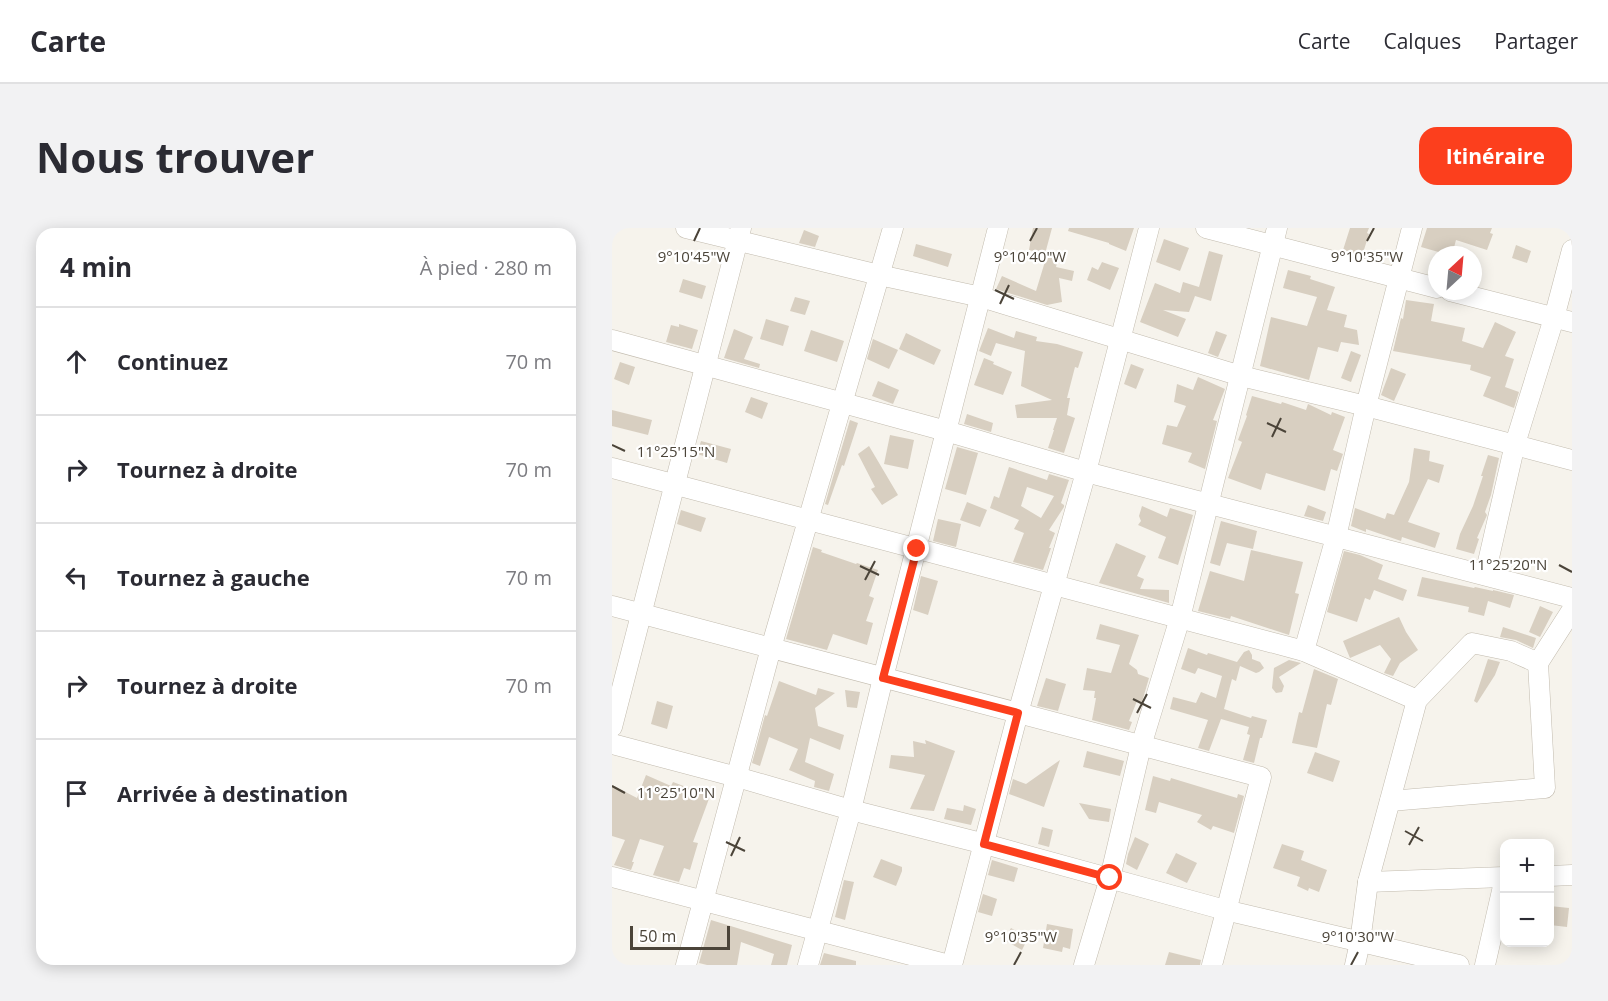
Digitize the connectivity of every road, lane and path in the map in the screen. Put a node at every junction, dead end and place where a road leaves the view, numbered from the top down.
1 (687, 228) edge
2 (893, 228) edge
3 (998, 228) edge
4 (1149, 228) edge
5 (1206, 228) edge
6 (1412, 228) edge
7 (739, 235) edge
8 (1275, 237) edge
9 (1572, 250) edge
10 (879, 275) junction
11 (1399, 278) junction
12 (1428, 286) edge
13 (981, 297) junction
14 (1482, 299) edge
15 (1563, 320) edge
16 (1120, 339) junction
17 (612, 340) edge
18 (706, 365) junction
19 (1240, 376) junction
20 (842, 403) junction
21 (1366, 406) junction
22 (946, 430) junction
23 (1515, 444) junction
24 (1572, 460) edge
25 (612, 468) edge
26 (1086, 472) junction
27 (675, 485) junction
28 (1209, 504) junction
29 (808, 520) junction
30 (1336, 537) junction
31 (917, 549) junction
32 (1485, 575) junction
33 (1054, 585) junction
34 (1572, 598) edge
35 (612, 606) edge
36 (1572, 610) edge
37 (641, 614) junction
38 (1180, 618) junction
39 (771, 648) junction
40 (1304, 651) junction
41 (1538, 663) junction
42 (883, 678) junction
43 (1417, 700) junction
44 (1018, 713) junction
45 (612, 727) edge
46 (612, 744) edge
47 (1141, 746) junction
48 (737, 777) junction
49 (1390, 801) junction
50 (851, 810) junction
51 (984, 844) junction
52 (1572, 875) edge
53 (1554, 876) edge
54 (612, 877) edge
55 (1500, 877) edge
56 (1110, 878) junction
57 (1368, 882) junction
58 (1501, 893) edge
59 (703, 900) junction
60 (1225, 910) junction
61 (818, 931) junction
62 (1360, 942) junction
63 (686, 965) edge
64 (808, 965) edge
65 (950, 965) edge
66 (1084, 965) edge
67 (1212, 965) edge
68 (1355, 965) edge
69 (1459, 965) edge
70 (1485, 965) edge

1 - 7 street
2 - 10 street
3 - 13 street
4 - 16 street
5 - 8 street
6 - 11 street
7 - 10 street
7 - 18 street
8 - 11 street
8 - 19 street
9 - 15 street
10 - 13 street
10 - 20 street
11 - 12 street
11 - 21 street
13 - 16 street
13 - 22 street
14 - 15 street
15 - 23 street
16 - 19 street
16 - 26 street
17 - 18 street
18 - 20 street
18 - 27 street
19 - 21 street
19 - 28 street
20 - 22 street
20 - 29 street
21 - 23 street
21 - 30 street
22 - 26 street
22 - 31 street
23 - 24 street
23 - 32 street
25 - 27 street
26 - 28 street
26 - 33 street
27 - 29 street
27 - 37 street
28 - 30 street
28 - 38 street
29 - 31 street
29 - 39 street
30 - 32 street
30 - 40 street
31 - 33 street
31 - 42 street
32 - 34 street
33 - 38 street
33 - 44 street
35 - 37 street
36 - 41 street
37 - 39 street
37 - 45 street
38 - 40 street
38 - 47 street
39 - 42 street
39 - 48 street
40 - 43 street
41 - 43 street
41 - 49 street
42 - 44 street
42 - 50 street
43 - 49 street
44 - 47 street
44 - 51 street
46 - 48 street
47 - 56 street
47 - 60 street
48 - 50 street
48 - 59 street
49 - 57 street
50 - 51 street
50 - 61 street
51 - 56 street
51 - 65 street
52 - 53 street
54 - 59 street
55 - 57 street
56 - 60 street
56 - 66 street
57 - 62 street
58 - 70 street
59 - 61 street
59 - 63 street
60 - 62 street
60 - 67 street
61 - 64 street
61 - 65 street
62 - 68 street
62 - 69 street

